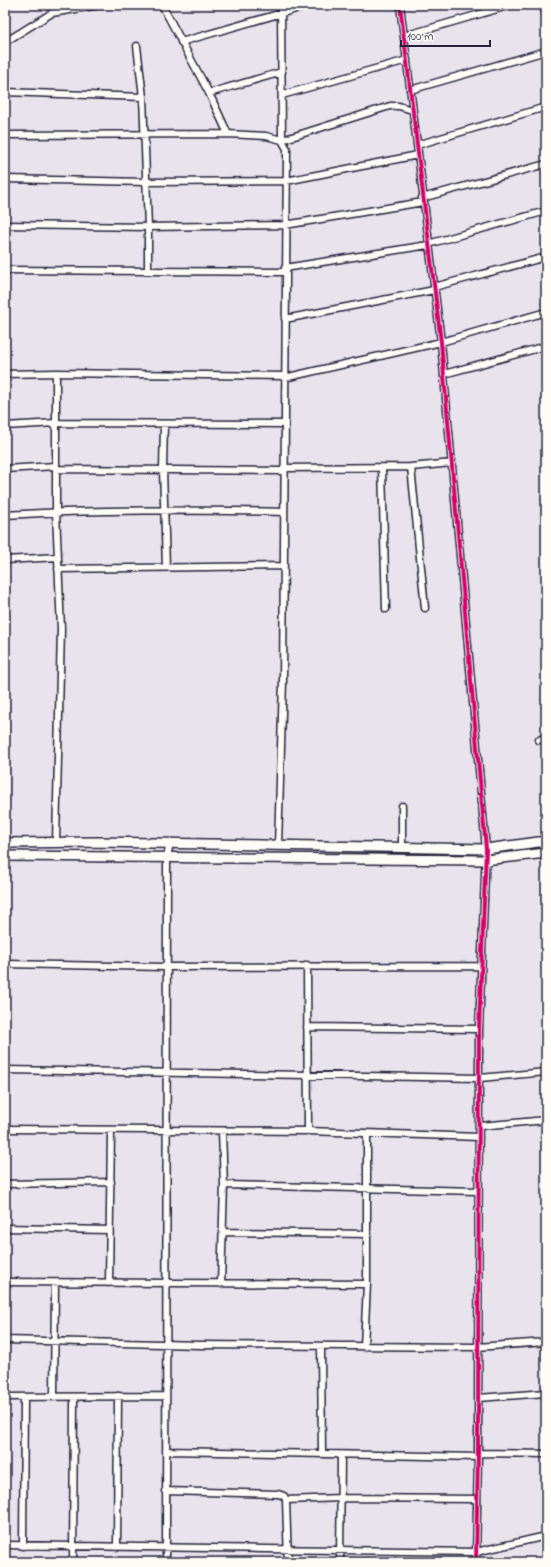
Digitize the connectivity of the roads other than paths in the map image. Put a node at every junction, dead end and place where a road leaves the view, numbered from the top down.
1 (99, 5) edge
2 (162, 5) edge
3 (281, 5) edge
4 (310, 5) edge
5 (400, 5) edge
6 (511, 5) edge
7 (543, 5) edge
8 (282, 13) junction
9 (546, 14) edge
10 (404, 36) junction
11 (5, 42) edge
12 (181, 42) junction
13 (137, 46) dead end
14 (546, 51) edge
15 (407, 60) junction
16 (282, 72) junction
17 (410, 90) junction
18 (5, 92) edge
19 (209, 93) junction
20 (282, 94) junction
21 (143, 97) junction
22 (546, 107) edge
23 (412, 110) junction
24 (146, 134) junction
25 (228, 134) junction
26 (5, 135) edge
27 (282, 140) junction
28 (417, 145) junction
29 (418, 155) junction
30 (546, 164) edge
31 (5, 179) edge
32 (286, 181) junction
33 (145, 182) junction
34 (422, 200) junction
35 (546, 211) edge
36 (285, 225) junction
37 (5, 226) edge
38 (148, 227) junction
39 (428, 245) junction
40 (546, 258) edge
41 (5, 270) edge
42 (285, 270) junction
43 (148, 271) junction
44 (434, 288) junction
45 (546, 312) edge
46 (285, 319) junction
47 (441, 342) junction
48 (546, 346) edge
49 (56, 373) junction
50 (5, 374) edge
51 (444, 374) junction
52 (284, 377) junction
53 (56, 424) junction
54 (164, 424) junction
55 (284, 424) junction
56 (5, 426) edge
57 (452, 463) junction
58 (411, 467) junction
59 (56, 468) junction
60 (382, 468) junction
61 (5, 469) edge
62 (163, 469) junction
63 (284, 469) junction
64 (165, 510) junction
65 (56, 512) junction
66 (284, 512) junction
67 (5, 515) edge
68 (58, 557) junction
69 (5, 560) edge
70 (283, 566) junction
71 (166, 567) junction
72 (58, 569) junction
73 (425, 608) dead end
74 (386, 609) dead end
75 (546, 737) edge
76 (539, 740) dead end
77 (402, 806) dead end
78 (546, 841) edge
79 (56, 842) junction
80 (5, 843) edge
81 (170, 843) junction
82 (278, 846) junction
83 (402, 848) junction
84 (486, 849) junction
85 (546, 853) edge
86 (5, 856) edge
87 (167, 857) junction
88 (485, 860) junction
89 (5, 964) edge
90 (307, 965) junction
91 (480, 966) junction
92 (166, 967) junction
93 (307, 1027) junction
94 (479, 1029) junction
95 (5, 1070) edge
96 (546, 1072) edge
97 (168, 1074) junction
98 (307, 1076) junction
99 (480, 1078) junction
100 (546, 1120) edge
101 (480, 1126) junction
102 (5, 1129) edge
103 (111, 1131) junction
104 (308, 1131) junction
105 (168, 1132) junction
106 (222, 1132) junction
107 (368, 1134) junction
108 (479, 1137) junction
109 (111, 1182) junction
110 (5, 1184) edge
111 (224, 1185) junction
112 (368, 1188) junction
113 (478, 1191) junction
114 (5, 1228) edge
115 (110, 1230) junction
116 (223, 1232) junction
117 (368, 1234) junction
118 (5, 1282) edge
119 (55, 1283) junction
120 (109, 1284) junction
121 (167, 1284) junction
122 (221, 1284) junction
123 (367, 1284) junction
124 (5, 1340) edge
125 (55, 1340) junction
126 (546, 1342) edge
127 (165, 1344) junction
128 (321, 1347) junction
129 (364, 1347) junction
130 (477, 1348) junction
131 (546, 1393) edge
132 (118, 1396) junction
133 (166, 1396) junction
134 (5, 1397) edge
135 (24, 1397) junction
136 (54, 1397) junction
137 (74, 1397) junction
138 (478, 1398) junction
139 (166, 1452) junction
140 (322, 1454) junction
141 (341, 1454) junction
142 (546, 1454) edge
143 (478, 1455) junction
144 (165, 1491) junction
145 (341, 1498) junction
146 (477, 1499) junction
147 (286, 1500) junction
148 (546, 1536) edge
149 (5, 1545) edge
150 (23, 1546) junction
151 (73, 1546) junction
152 (117, 1547) junction
153 (166, 1548) junction
154 (288, 1549) junction
155 (340, 1550) junction
156 (476, 1552) junction
157 (73, 1562) edge
158 (166, 1562) edge
159 (288, 1562) edge
160 (340, 1562) edge
161 (476, 1562) edge

1 - 11 street
2 - 12 street
3 - 8 street
4 - 8 street
5 - 10 street
6 - 10 street
7 - 9 street
8 - 12 street
8 - 16 street
10 - 15 street
12 - 19 street
13 - 21 street
14 - 17 street
15 - 17 street
15 - 20 street
16 - 19 street
16 - 20 street
17 - 23 street
18 - 21 street
19 - 25 street
20 - 27 street
21 - 24 street
22 - 28 street
23 - 27 street
23 - 28 street
24 - 25 street
24 - 26 street
24 - 33 street
25 - 27 street
27 - 32 street
28 - 29 street
29 - 32 street
29 - 34 street
30 - 34 street
31 - 33 street
32 - 33 street
32 - 36 street
33 - 38 street
34 - 36 street
34 - 39 street
35 - 39 street
36 - 38 street
36 - 42 street
37 - 38 street
38 - 43 street
39 - 42 street
39 - 44 street
40 - 44 street
41 - 43 street
42 - 43 street
42 - 46 street
44 - 46 street
44 - 47 street
45 - 47 street
46 - 52 street
47 - 51 street
47 - 52 street
48 - 51 street
49 - 50 street
49 - 52 street
49 - 53 street
51 - 57 street
52 - 55 street
53 - 54 street
53 - 56 street
53 - 59 street
54 - 55 street
54 - 62 street
55 - 63 street
57 - 58 street
57 - 84 street
58 - 60 street
58 - 73 street
59 - 61 street
59 - 62 street
59 - 65 street
60 - 63 street
60 - 74 street
62 - 63 street
62 - 64 street
63 - 66 street
64 - 65 street
64 - 66 street
64 - 71 street
65 - 67 street
65 - 68 street
66 - 70 street
68 - 69 street
68 - 72 street
70 - 71 street
70 - 82 street
71 - 72 street
72 - 79 street
75 - 76 street
77 - 83 street
78 - 84 main road
79 - 80 main road
79 - 81 main road
81 - 82 main road
81 - 87 street
82 - 83 main road
83 - 84 main road
84 - 88 street
85 - 88 main road
86 - 87 main road
87 - 88 main road
87 - 92 street
88 - 91 street
89 - 92 street
90 - 91 street
90 - 92 street
90 - 93 street
91 - 94 street
92 - 97 street
93 - 94 street
93 - 98 street
94 - 99 street
95 - 97 street
96 - 99 street
97 - 98 street
97 - 105 street
98 - 99 street
98 - 104 street
99 - 101 street
100 - 101 street
101 - 108 street
102 - 103 street
103 - 105 street
103 - 109 street
104 - 106 street
104 - 107 street
105 - 106 street
105 - 121 street
106 - 111 street
107 - 108 street
107 - 112 street
108 - 113 street
109 - 110 street
109 - 115 street
111 - 112 street
111 - 116 street
112 - 113 street
112 - 117 street
113 - 130 street
114 - 115 street
115 - 120 street
116 - 117 street
116 - 122 street
117 - 123 street
118 - 119 street
119 - 120 street
119 - 125 street
120 - 121 street
121 - 122 street
121 - 127 street
122 - 123 street
123 - 129 street
124 - 125 street
125 - 127 street
125 - 136 street
126 - 130 street
127 - 128 street
127 - 133 street
128 - 129 street
128 - 140 street
129 - 130 street
130 - 138 street
131 - 138 street
132 - 133 street
132 - 137 street
132 - 152 street
133 - 139 street
134 - 135 street
135 - 136 street
135 - 150 street
136 - 137 street
137 - 151 street
138 - 143 street
139 - 140 street
139 - 144 street
140 - 141 street
141 - 143 street
141 - 145 street
142 - 143 street
143 - 146 street
144 - 147 street
144 - 153 street
145 - 146 street
145 - 147 street
145 - 155 street
146 - 156 street
147 - 154 street
148 - 156 street
149 - 150 street
150 - 151 street
151 - 152 street
151 - 157 street
152 - 153 street
153 - 154 street
153 - 158 street
154 - 155 street
154 - 159 street
155 - 156 street
155 - 160 street
156 - 161 street

